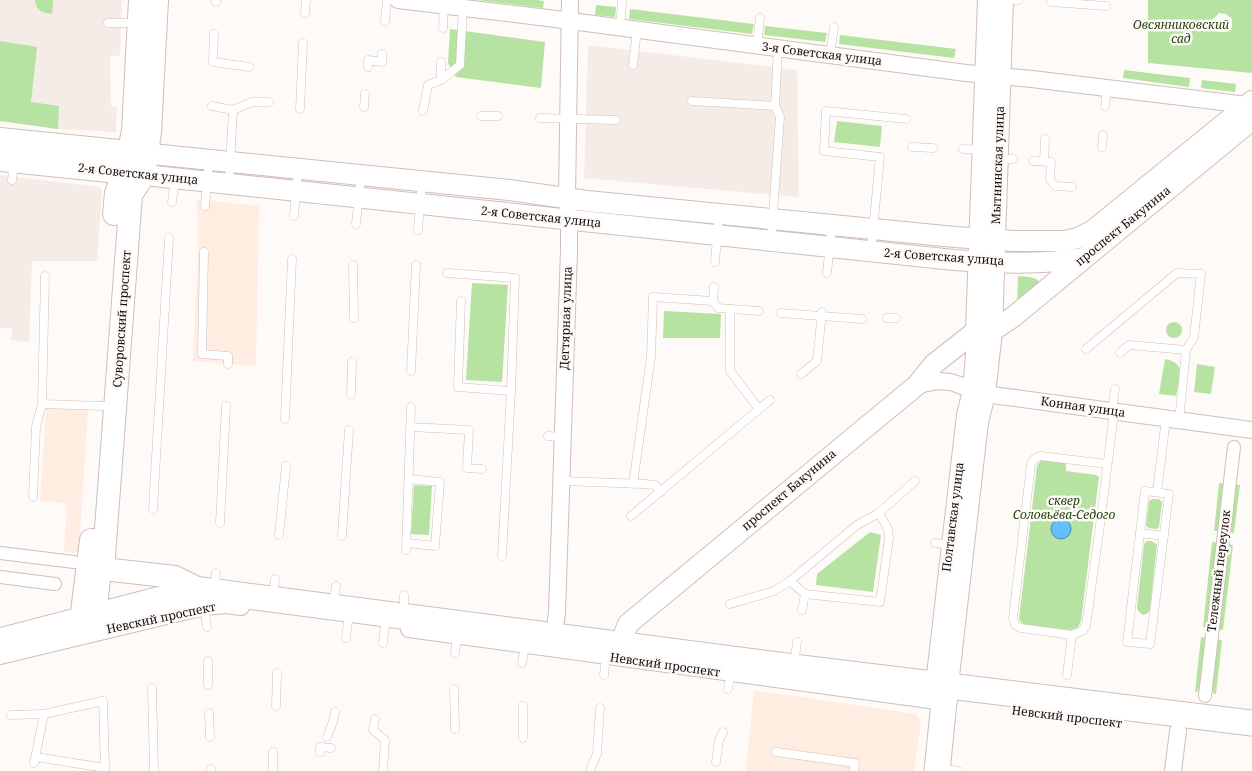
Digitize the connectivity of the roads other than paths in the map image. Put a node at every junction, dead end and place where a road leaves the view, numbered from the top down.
1 (140, 0) edge
2 (157, 0) edge
3 (306, 0) edge
4 (386, 0) edge
5 (407, 0) edge
6 (570, 0) edge
7 (988, 0) edge
8 (1004, 0) edge
9 (622, 2) dead end
10 (1051, 2) dead end
11 (444, 5) junction
12 (1106, 6) dead end
13 (463, 8) junction
14 (305, 14) dead end
15 (760, 18) dead end
16 (570, 21) junction
17 (385, 22) dead end
18 (139, 23) junction
19 (108, 24) dead end
20 (834, 27) dead end
21 (443, 28) dead end
22 (620, 28) junction
23 (637, 30) junction
24 (214, 34) dead end
25 (303, 43) dead end
26 (757, 46) junction
27 (778, 48) junction
28 (382, 54) dead end
29 (830, 55) junction
30 (441, 62) dead end
31 (634, 65) dead end
32 (249, 67) dead end
33 (368, 67) dead end
34 (993, 75) junction
35 (441, 80) junction
36 (1107, 89) junction
37 (365, 94) dead end
38 (692, 100) dead end
39 (269, 102) dead end
40 (212, 106) dead end
41 (775, 106) junction
42 (1105, 106) dead end
43 (364, 107) dead end
44 (1251, 107) edge
45 (300, 109) dead end
46 (233, 110) junction
47 (423, 111) dead end
48 (481, 116) dead end
49 (498, 116) dead end
50 (540, 118) dead end
51 (568, 119) junction
52 (906, 119) dead end
53 (616, 120) dead end
54 (1103, 134) dead end
55 (1045, 138) dead end
56 (912, 147) dead end
57 (1102, 147) dead end
58 (933, 148) dead end
59 (10, 155) edge
60 (209, 159) junction
61 (230, 161) junction
62 (1033, 161) dead end
63 (1044, 161) junction
64 (136, 163) junction
65 (298, 168) junction
66 (361, 175) junction
67 (175, 178) junction
68 (422, 181) junction
69 (206, 182) junction
70 (229, 184) junction
71 (1072, 187) dead end
72 (296, 191) junction
73 (567, 197) junction
74 (359, 198) junction
75 (172, 202) dead end
76 (420, 204) junction
77 (206, 206) dead end
78 (719, 213) junction
79 (294, 216) dead end
80 (773, 219) junction
81 (569, 220) junction
82 (356, 224) dead end
83 (832, 224) junction
84 (873, 228) junction
85 (418, 230) dead end
86 (1114, 231) junction
87 (717, 236) junction
88 (169, 238) dead end
89 (1078, 238) joint
90 (987, 240) junction
91 (770, 242) junction
92 (830, 247) junction
93 (871, 251) junction
94 (204, 252) dead end
95 (1083, 258) junction
96 (292, 259) dead end
97 (716, 262) dead end
98 (986, 262) junction
99 (353, 265) dead end
100 (416, 265) dead end
101 (447, 273) dead end
102 (827, 273) dead end
103 (45, 276) dead end
104 (714, 287) dead end
105 (460, 301) dead end
106 (713, 301) junction
107 (730, 309) junction
108 (759, 311) dead end
109 (781, 313) dead end
110 (822, 314) junction
111 (354, 318) dead end
112 (887, 318) dead end
113 (896, 318) dead end
114 (862, 320) dead end
115 (986, 333) junction
116 (1086, 349) dead end
117 (1186, 350) junction
118 (1120, 353) dead end
119 (352, 362) dead end
120 (228, 364) dead end
121 (411, 371) dead end
122 (801, 374) dead end
123 (917, 385) junction
124 (1115, 389) dead end
125 (511, 391) junction
126 (978, 392) junction
127 (351, 394) dead end
128 (770, 400) dead end
129 (42, 404) junction
130 (103, 406) junction
131 (226, 406) dead end
132 (411, 407) dead end
133 (759, 409) junction
134 (1113, 411) junction
135 (285, 419) dead end
136 (1172, 420) junction
137 (410, 427) junction
138 (349, 430) dead end
139 (1252, 430) edge
140 (1234, 447) dead end
141 (1108, 464) junction
142 (286, 466) dead end
143 (482, 469) dead end
144 (409, 479) junction
145 (561, 481) junction
146 (915, 481) dead end
147 (633, 484) junction
148 (660, 492) junction
149 (1157, 492) junction
150 (32, 497) dead end
151 (153, 509) dead end
152 (879, 513) junction
153 (631, 516) dead end
154 (220, 523) dead end
155 (1140, 533) junction
156 (279, 535) dead end
157 (342, 536) dead end
158 (1164, 536) junction
159 (0, 553) edge
160 (502, 556) dead end
161 (74, 562) dead end
162 (103, 569) junction
163 (0, 577) edge
164 (790, 581) junction
165 (55, 584) dead end
166 (209, 590) junction
167 (805, 594) junction
168 (730, 604) dead end
169 (342, 606) junction
170 (802, 610) dead end
171 (395, 613) junction
172 (86, 624) junction
173 (207, 627) dead end
174 (458, 630) junction
175 (1072, 635) junction
176 (554, 636) junction
177 (346, 638) dead end
178 (525, 639) junction
179 (0, 641) edge
180 (797, 642) dead end
181 (383, 643) dead end
182 (613, 650) junction
183 (455, 653) dead end
184 (0, 656) edge
185 (208, 661) dead end
186 (522, 663) dead end
187 (793, 667) junction
188 (278, 673) dead end
189 (731, 674) junction
190 (604, 675) dead end
191 (1067, 675) dead end
192 (208, 685) dead end
193 (152, 688) dead end
194 (454, 689) dead end
195 (942, 690) junction
196 (1205, 696) dead end
197 (276, 706) dead end
198 (523, 706) dead end
199 (600, 708) dead end
200 (335, 712) dead end
201 (209, 713) dead end
202 (44, 714) junction
203 (11, 715) dead end
204 (375, 719) dead end
205 (1252, 723) edge
206 (455, 729) dead end
207 (1178, 731) junction
208 (723, 732) dead end
209 (210, 737) dead end
210 (327, 737) dead end
211 (523, 738) dead end
212 (1252, 741) edge
213 (331, 748) dead end
214 (273, 752) dead end
215 (320, 752) dead end
216 (776, 752) dead end
217 (716, 762) dead end
218 (944, 770) edge
219 (154, 771) edge
220 (272, 771) edge
221 (384, 771) edge
222 (590, 771) edge
223 (854, 771) edge
224 (1173, 771) edge

1 - 18 main road, Суворовский проспект
2 - 64 main road, Суворовский проспект
3 - 14 lane
4 - 17 lane
5 - 11 street, 3-я Советская улица
6 - 16 street, Дегтярная улица
7 - 34 street, Мытнинская улица
8 - 34 street, Мытнинская улица
9 - 22 lane
10 - 12 lane
11 - 13 street, 3-я Советская улица
11 - 21 lane
13 - 16 street, 3-я Советская улица
13 - 35 lane
15 - 26 lane
16 - 22 street, 3-я Советская улица
16 - 51 street, Дегтярная улица
18 - 19 lane
18 - 64 main road, Суворовский проспект
20 - 29 lane
22 - 23 street, 3-я Советская улица
23 - 26 street, 3-я Советская улица
23 - 31 lane
24 - 32 lane
25 - 45 lane
26 - 27 street, 3-я Советская улица
27 - 29 street, 3-я Советская улица
27 - 41 lane
28 - 33 lane
29 - 34 street, 3-я Советская улица
30 - 35 lane
34 - 36 street, 3-я Советская улица
34 - 90 street, Мытнинская улица
35 - 47 lane
36 - 42 lane
36 - 44 street, 3-я Советская улица
37 - 43 lane
38 - 41 lane
39 - 46 lane
40 - 46 lane
41 - 80 lane
44 - 86 street, проспект Бакунина
46 - 61 lane
48 - 49 lane
50 - 51 lane
51 - 53 lane
51 - 73 street, Дегтярная улица
52 - 84 lane
54 - 57 lane
55 - 63 lane
56 - 58 lane
59 - 64 main road, 2-я Советская улица
60 - 61 street, 2-я Советская улица
60 - 64 street, 2-я Советская улица
60 - 69 lane
61 - 65 street, 2-я Советская улица
61 - 70 lane
62 - 63 lane
63 - 71 lane
64 - 67 street, 2-я Советская улица
64 - 130 main road, Суворовский проспект
64 - 162 main road, Суворовский проспект
65 - 66 street, 2-я Советская улица
65 - 72 lane
66 - 68 street, 2-я Советская улица
66 - 74 lane
67 - 69 street, 2-я Советская улица
67 - 75 lane
68 - 73 street, 2-я Советская улица
68 - 76 lane
69 - 70 street, 2-я Советская улица
69 - 77 lane
70 - 72 street, 2-я Советская улица
72 - 74 street, 2-я Советская улица
72 - 79 lane
73 - 78 street, 2-я Советская улица
73 - 81 street, Дегтярная улица
74 - 76 street, 2-я Советская улица
74 - 82 lane
76 - 81 street, 2-я Советская улица
76 - 85 lane
78 - 80 street, 2-я Советская улица
78 - 87 lane
80 - 83 street, 2-я Советская улица
80 - 91 lane
81 - 87 street, 2-я Советская улица
81 - 145 street, Дегтярная улица
83 - 84 street, 2-я Советская улица
83 - 92 lane
84 - 90 street, 2-я Советская улица
84 - 93 lane
86 - 89 street, проспект Бакунина
86 - 95 street, проспект Бакунина
87 - 91 street, 2-я Советская улица
87 - 97 lane
88 - 151 lane
89 - 90 street, 2-я Советская улица
90 - 98 street, Мытнинская улица
91 - 92 street, 2-я Советская улица
92 - 93 street, 2-я Советская улица
92 - 102 lane
93 - 98 street, 2-я Советская улица
94 - 120 lane
95 - 98 street, 2-я Советская улица
95 - 115 street, проспект Бакунина
96 - 135 lane
98 - 115 street, Мытнинская улица
99 - 111 lane
100 - 121 lane
101 - 125 lane
103 - 129 lane
104 - 106 lane
105 - 125 lane
106 - 107 lane
106 - 147 lane
107 - 108 lane
107 - 133 lane
109 - 110 lane
110 - 114 lane
110 - 122 lane
112 - 113 lane
115 - 123 street, проспект Бакунина
115 - 126 street, Полтавская улица
116 - 117 lane
117 - 118 lane
117 - 136 lane
119 - 127 lane
123 - 126 street, Конная улица
123 - 182 street, проспект Бакунина
124 - 134 lane
125 - 160 lane
126 - 134 street, Конная улица
126 - 195 street, Полтавская улица
128 - 133 lane
129 - 130 lane
129 - 150 lane
130 - 172 main road, Суворовский проспект
131 - 154 lane
132 - 137 lane
133 - 148 lane
134 - 136 street, Конная улица
134 - 141 lane
136 - 139 street, Конная улица
136 - 149 lane
137 - 143 lane
137 - 144 lane
138 - 157 lane
140 - 196 street, Тележный переулок
141 - 175 lane
141 - 175 lane
142 - 156 lane
144 - 144 lane
145 - 147 lane
145 - 176 street, Дегтярная улица
146 - 152 lane
147 - 148 lane
148 - 153 lane
149 - 155 lane
149 - 158 lane
152 - 164 lane
152 - 167 lane
155 - 158 lane
155 - 158 lane
159 - 161 street
162 - 166 main road, Невский проспект
162 - 172 street, Суворовский проспект
163 - 165 street
164 - 167 lane
164 - 168 lane
166 - 169 main road, Невский проспект
166 - 169 street, Невский проспект
166 - 172 main road, Невский проспект
166 - 173 lane
167 - 170 lane
169 - 171 main road, Невский проспект
169 - 177 lane
171 - 174 main road, Невский проспект
171 - 181 lane
172 - 179 main road, Невский проспект
172 - 184 street, Невский проспект
174 - 178 main road, Невский проспект
174 - 183 lane
175 - 191 lane
176 - 178 main road, Невский проспект
176 - 182 main road, Невский проспект
178 - 182 street, Невский проспект
178 - 186 lane
180 - 187 lane
182 - 189 main road, Невский проспект
182 - 190 lane
185 - 192 lane
187 - 189 main road, Невский проспект
187 - 195 main road, Невский проспект
188 - 197 lane
189 - 195 street, Невский проспект
193 - 219 lane
194 - 206 lane
195 - 205 main road, Невский проспект
195 - 207 main road, Невский проспект
195 - 218 main road, Полтавская улица
198 - 211 lane
199 - 222 lane
200 - 210 lane
201 - 209 lane
202 - 202 lane
202 - 203 lane
204 - 221 lane
207 - 212 main road, Невский проспект
207 - 224 street
208 - 217 lane
213 - 215 lane
214 - 220 lane
216 - 223 lane

